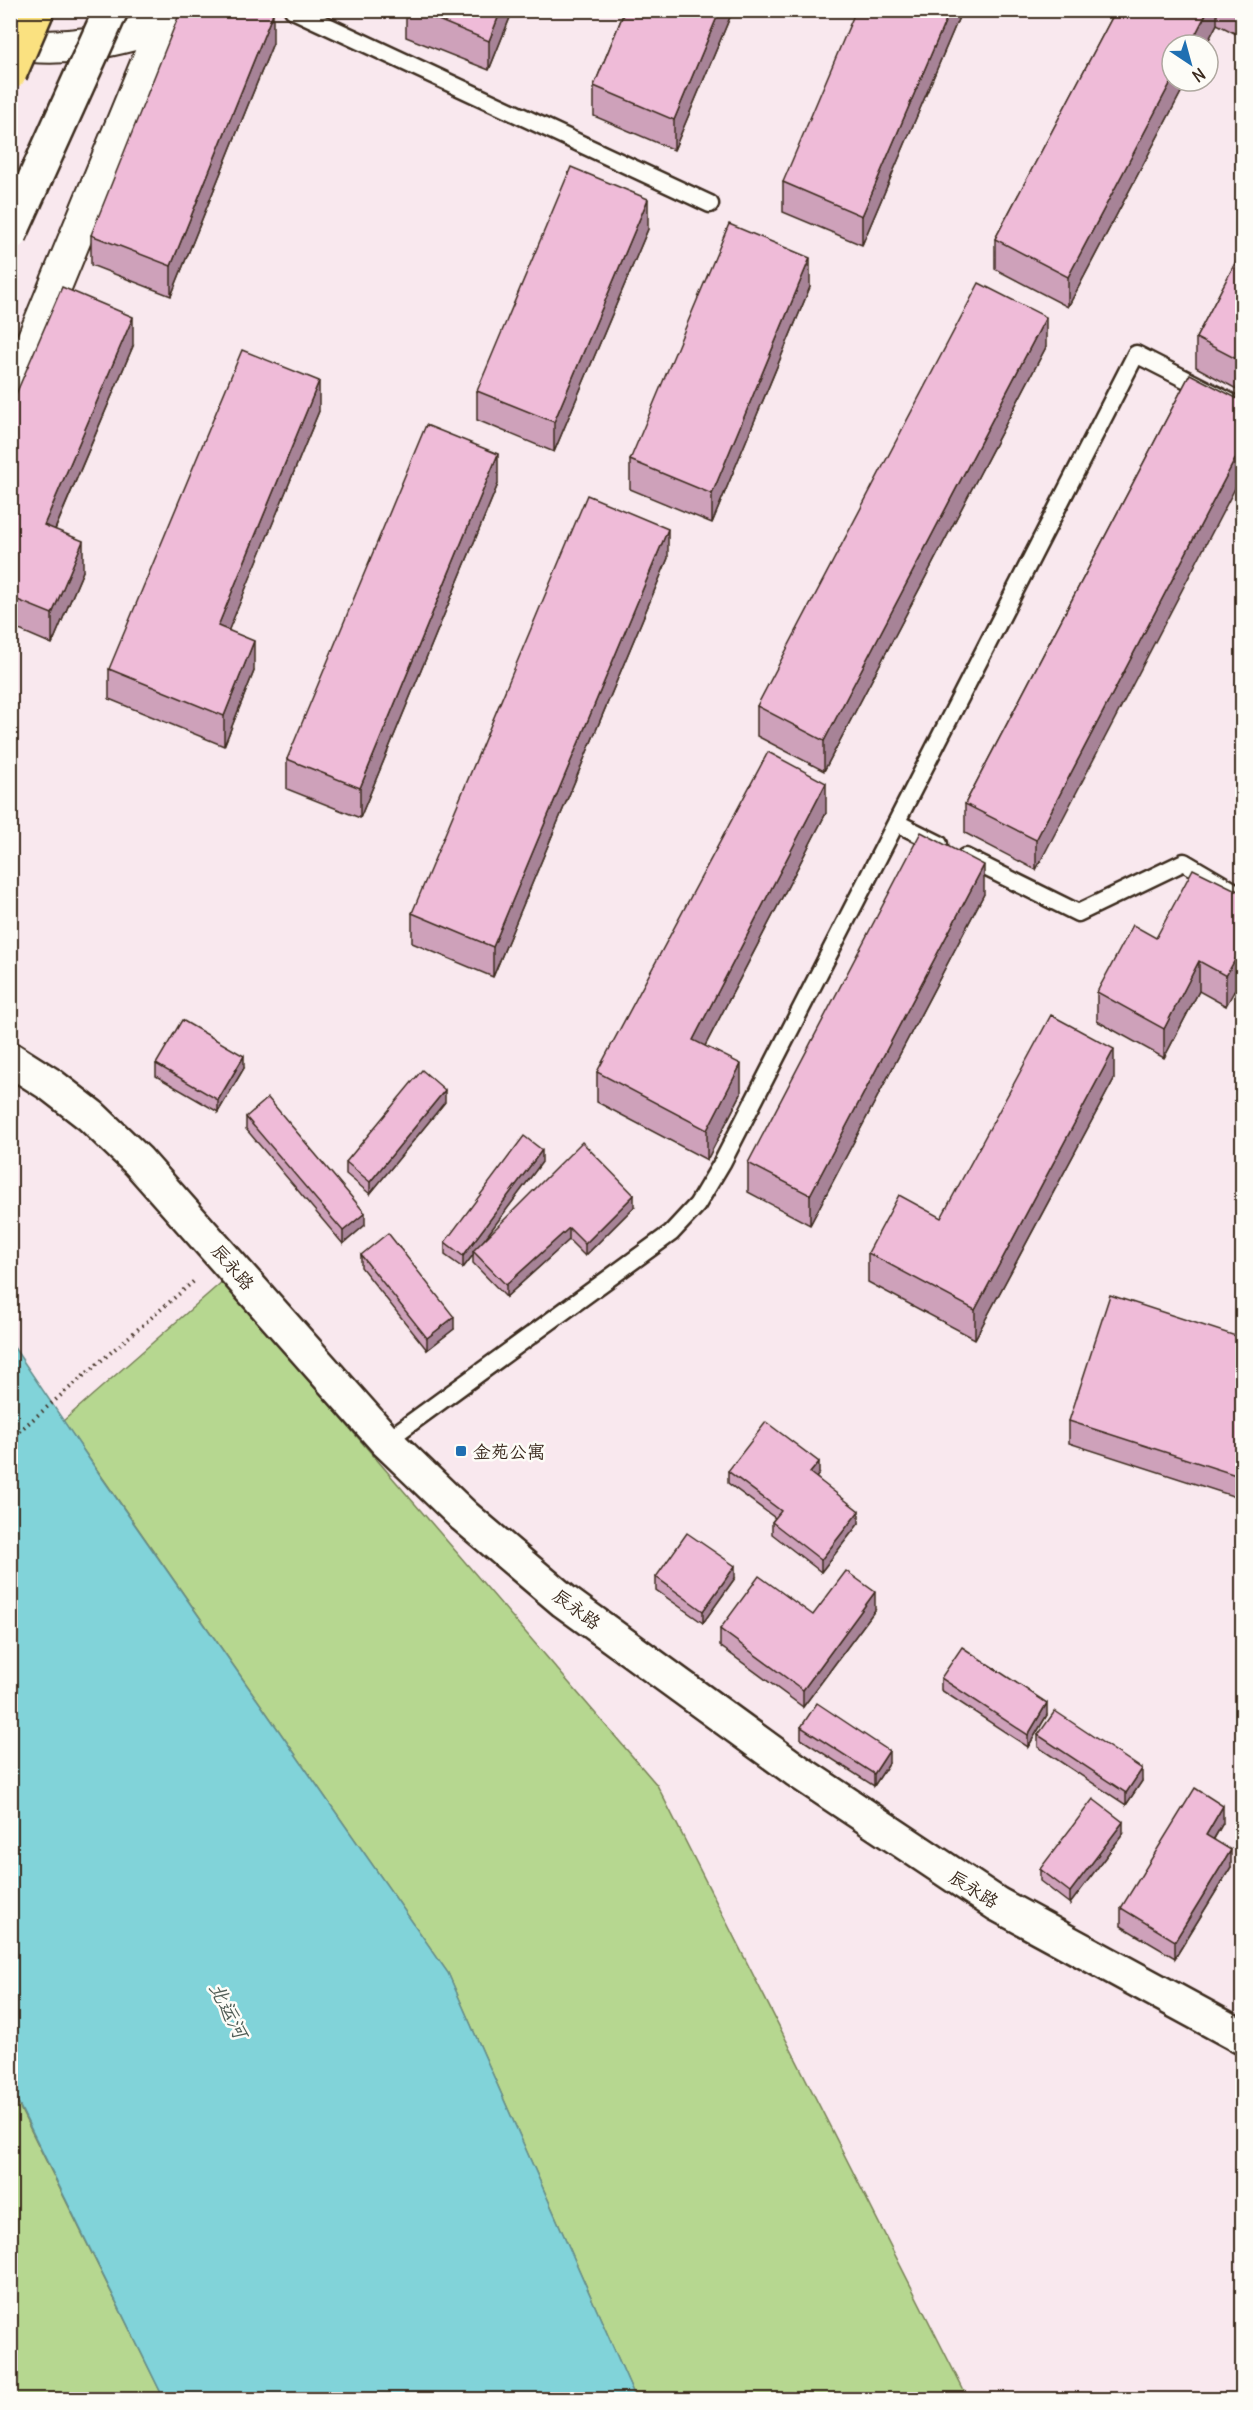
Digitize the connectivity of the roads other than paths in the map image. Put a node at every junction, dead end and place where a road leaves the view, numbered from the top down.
1 (37, 10) edge
2 (111, 10) edge
3 (292, 10) edge
4 (166, 18) edge
5 (10, 43) edge
6 (10, 73) edge
7 (710, 204) dead end
8 (10, 234) edge
9 (10, 396) edge
10 (1242, 408) edge
11 (897, 823) junction
12 (1242, 896) edge
13 (10, 1046) edge
14 (10, 1059) edge
15 (391, 1437) junction
16 (1242, 2021) edge
17 (1242, 2037) edge

1 - 6 highway, bridge
2 - 8 main road, bridge
3 - 7 lane
4 - 5 street
4 - 9 street
10 - 11 lane
11 - 12 lane
11 - 15 lane
13 - 15 main road, 辰永路
14 - 15 main road, 辰永路
15 - 16 main road, 辰永路
15 - 17 main road, 辰永路

